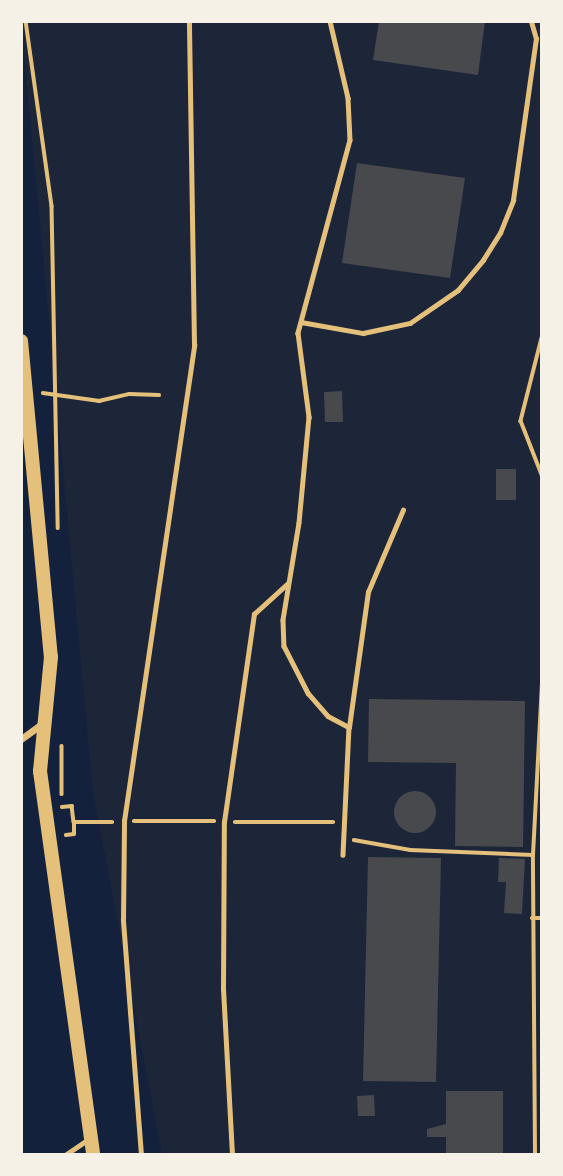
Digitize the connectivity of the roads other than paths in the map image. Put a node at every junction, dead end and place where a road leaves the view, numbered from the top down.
1 (189, 21) edge
2 (330, 21) edge
3 (531, 21) edge
4 (301, 322) junction
5 (21, 341) edge
6 (26, 423) edge
7 (403, 510) dead end
8 (288, 583) junction
9 (47, 720) junction
10 (349, 727) junction
11 (21, 739) edge
12 (343, 855) dead end
13 (91, 1138) junction
14 (65, 1155) edge
15 (93, 1155) edge
16 (141, 1155) edge
17 (232, 1155) edge

1 - 16 lane
2 - 4 lane
3 - 4 lane
4 - 8 lane
5 - 6 main road
6 - 9 main road
7 - 10 lane
8 - 10 lane
8 - 17 lane
9 - 11 street
9 - 13 main road
10 - 12 lane
13 - 14 lane
13 - 15 main road

